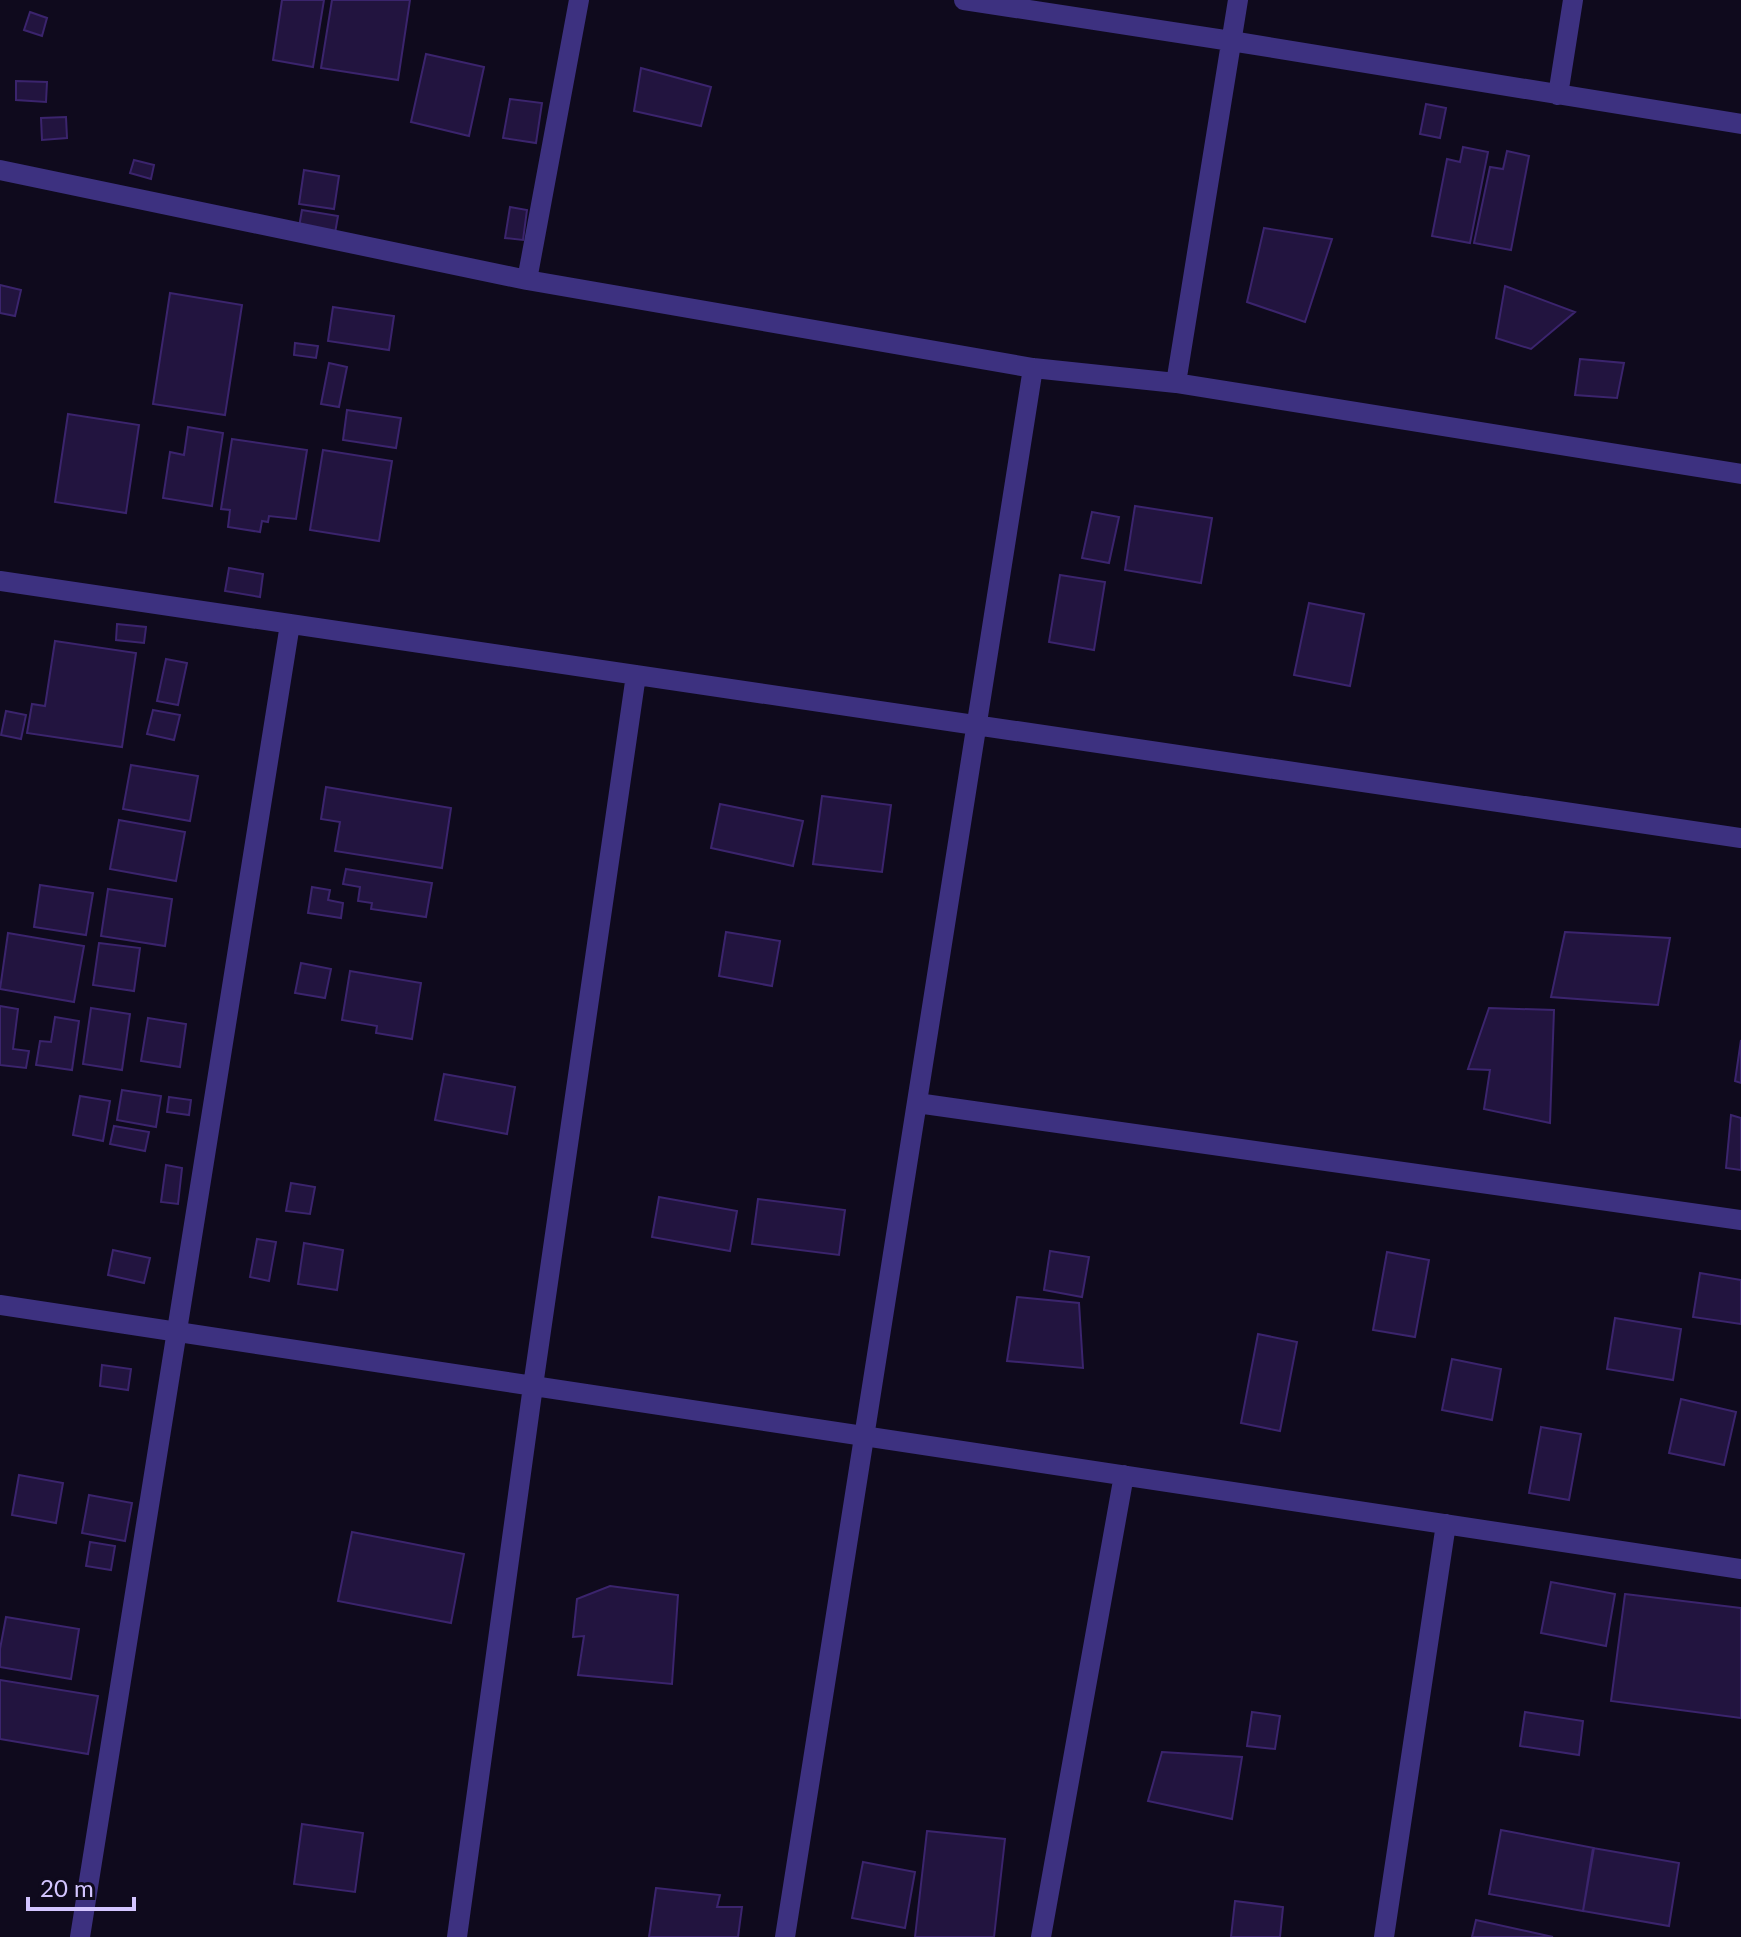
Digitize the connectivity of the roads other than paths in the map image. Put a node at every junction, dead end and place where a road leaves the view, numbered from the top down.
1 (579, 0) edge
2 (964, 0) edge
3 (1238, 0) edge
4 (1573, 0) edge
5 (1231, 41) junction
6 (1558, 95) junction
7 (1741, 124) edge
8 (0, 170) edge
9 (527, 280) junction
10 (1033, 368) junction
11 (1176, 383) junction
12 (1741, 474) edge
13 (0, 581) edge
14 (290, 624) junction
15 (636, 675) junction
16 (977, 725) junction
17 (1741, 838) edge
18 (917, 1103) junction
19 (1741, 1220) edge
20 (0, 1305) edge
21 (177, 1332) junction
22 (533, 1386) junction
23 (864, 1436) junction
24 (1124, 1475) junction
25 (1446, 1524) junction
26 (1741, 1569) edge
27 (80, 1937) edge
28 (457, 1937) edge
29 (785, 1937) edge
30 (1041, 1937) edge
31 (1384, 1937) edge

1 - 9 street
2 - 5 street
3 - 5 street
4 - 6 street
5 - 6 street
5 - 11 street
6 - 7 street
8 - 9 street
9 - 10 street
10 - 11 street
10 - 16 street
11 - 12 street
13 - 14 street
14 - 15 street
14 - 21 street
15 - 16 street
15 - 22 street
16 - 17 street
16 - 18 street
18 - 19 street
18 - 23 street
20 - 21 street
21 - 22 street
21 - 27 street
22 - 23 street
22 - 28 street
23 - 24 street
23 - 29 street
24 - 25 street
24 - 30 street
25 - 26 street
25 - 31 street

